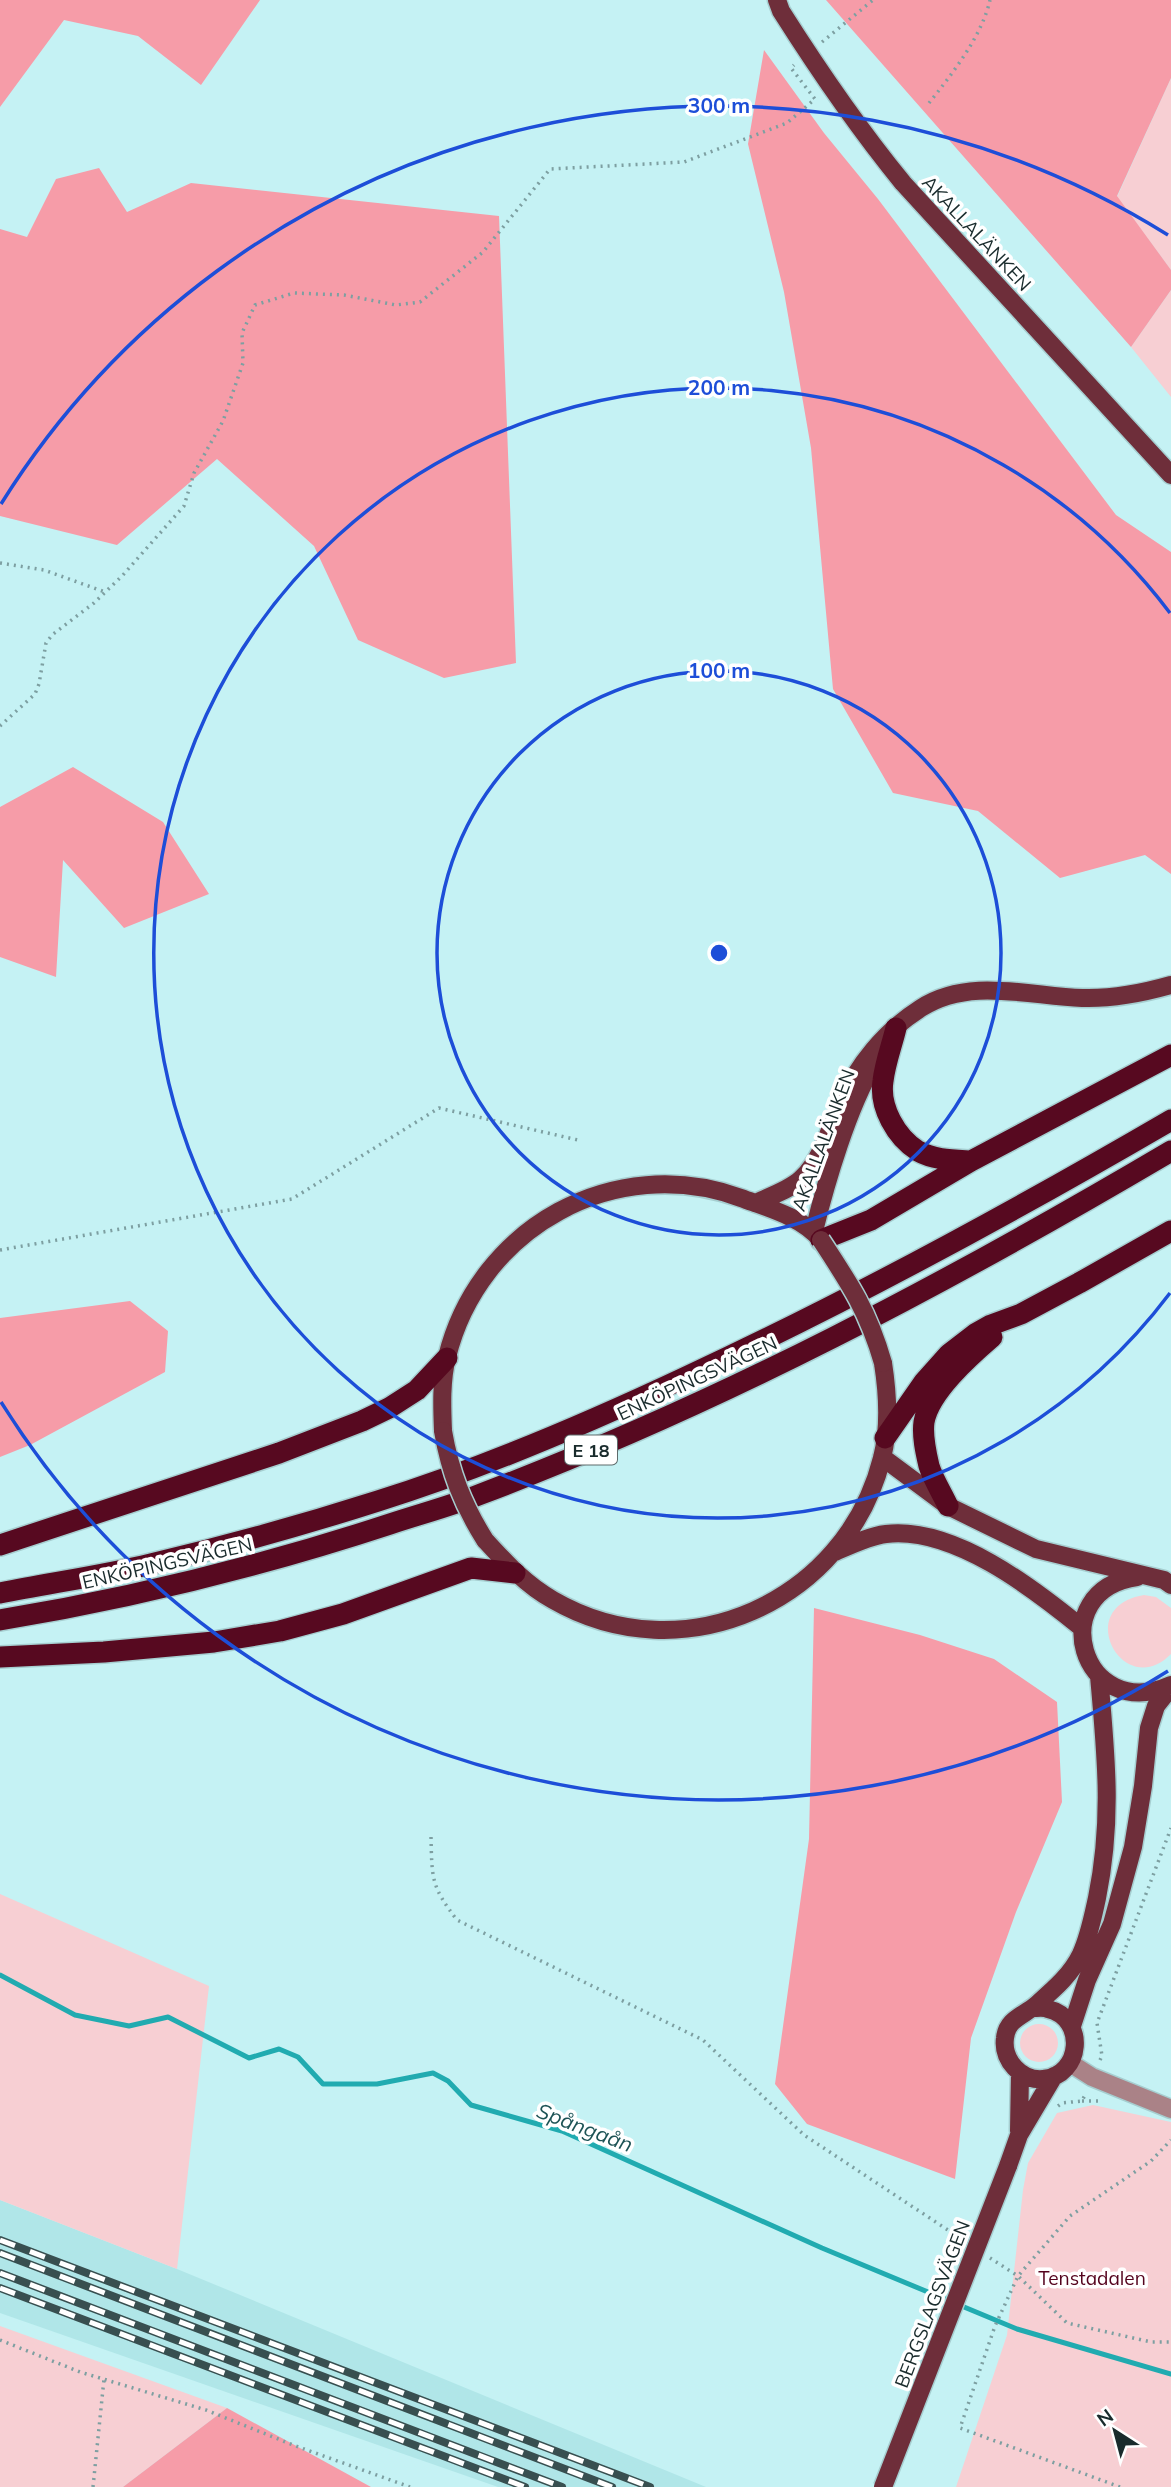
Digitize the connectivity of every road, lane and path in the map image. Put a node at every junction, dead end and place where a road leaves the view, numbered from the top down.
1 (777, 0) edge
2 (873, 0) edge
3 (990, 0) edge
4 (817, 32) dead end
5 (822, 42) junction
6 (828, 51) dead end
7 (791, 68) dead end
8 (929, 103) dead end
9 (1171, 475) edge
10 (0, 563) edge
11 (105, 592) junction
12 (0, 726) edge
13 (1171, 985) edge
14 (896, 1028) junction
15 (1171, 1055) edge
16 (1171, 1120) edge
17 (578, 1140) dead end
18 (1171, 1152) edge
19 (971, 1161) junction
20 (755, 1203) junction
21 (1171, 1231) edge
22 (817, 1236) junction
23 (0, 1250) edge
24 (1021, 1314) junction
25 (447, 1358) junction
26 (884, 1448) junction
27 (948, 1506) junction
28 (0, 1545) edge
29 (835, 1552) junction
30 (515, 1573) junction
31 (1144, 1576) junction
32 (1169, 1581) edge
33 (0, 1593) edge
34 (0, 1620) edge
35 (1082, 1628) junction
36 (0, 1657) edge
37 (1099, 1676) junction
38 (1171, 1686) edge
39 (1171, 1828) edge
40 (431, 1837) dead end
41 (1032, 2008) junction
42 (1072, 2026) junction
43 (1070, 2063) junction
44 (1020, 2073) junction
45 (1054, 2076) junction
46 (1092, 2077) junction
47 (1055, 2108) dead end
48 (1171, 2109) edge
49 (1019, 2135) junction
50 (1171, 2140) edge
51 (973, 2247) dead end
52 (984, 2254) dead end
53 (1018, 2276) junction
54 (0, 2340) edge
55 (1171, 2342) edge
56 (104, 2379) junction
57 (93, 2487) edge
58 (410, 2487) edge
59 (883, 2487) edge
60 (1120, 2487) edge

1 - 9 main road, AKALLALÄNKEN
2 - 5 path
3 - 8 path
4 - 5 path
5 - 6 path
7 - 11 path
10 - 11 path
11 - 12 path
13 - 14 main road, AKALLALÄNKEN
14 - 19 highway
14 - 20 main road, AKALLALÄNKEN
14 - 22 main road, AKALLALÄNKEN
15 - 19 highway
16 - 33 highway, ENKÖPINGSVÄGEN / E 18
17 - 23 path
18 - 34 highway, ENKÖPINGSVÄGEN / E 18
19 - 22 highway
20 - 22 main road
20 - 25 main road
21 - 24 highway
22 - 26 main road, bridge
24 - 26 highway
24 - 27 highway
25 - 28 highway
25 - 30 main road, bridge
26 - 27 main road
26 - 29 main road
27 - 31 main road
29 - 30 main road
29 - 35 main road
30 - 36 highway
31 - 32 main road
31 - 35 main road
35 - 37 main road, BERGSLAGSVÄGEN
37 - 38 main road
37 - 41 main road, BERGSLAGSVÄGEN
38 - 42 main road
39 - 46 path
40 - 51 path
41 - 42 main road
41 - 44 main road, BERGSLAGSVÄGEN
42 - 43 main road
43 - 45 main road, BERGSLAGSVÄGEN
43 - 46 street
44 - 45 main road
44 - 49 main road, BERGSLAGSVÄGEN
45 - 49 main road, BERGSLAGSVÄGEN
46 - 47 path
46 - 48 street
49 - 59 main road, BERGSLAGSVÄGEN, bridge
50 - 53 path
52 - 53 path
53 - 55 path
53 - 60 path
54 - 56 path
56 - 57 path
56 - 58 path

